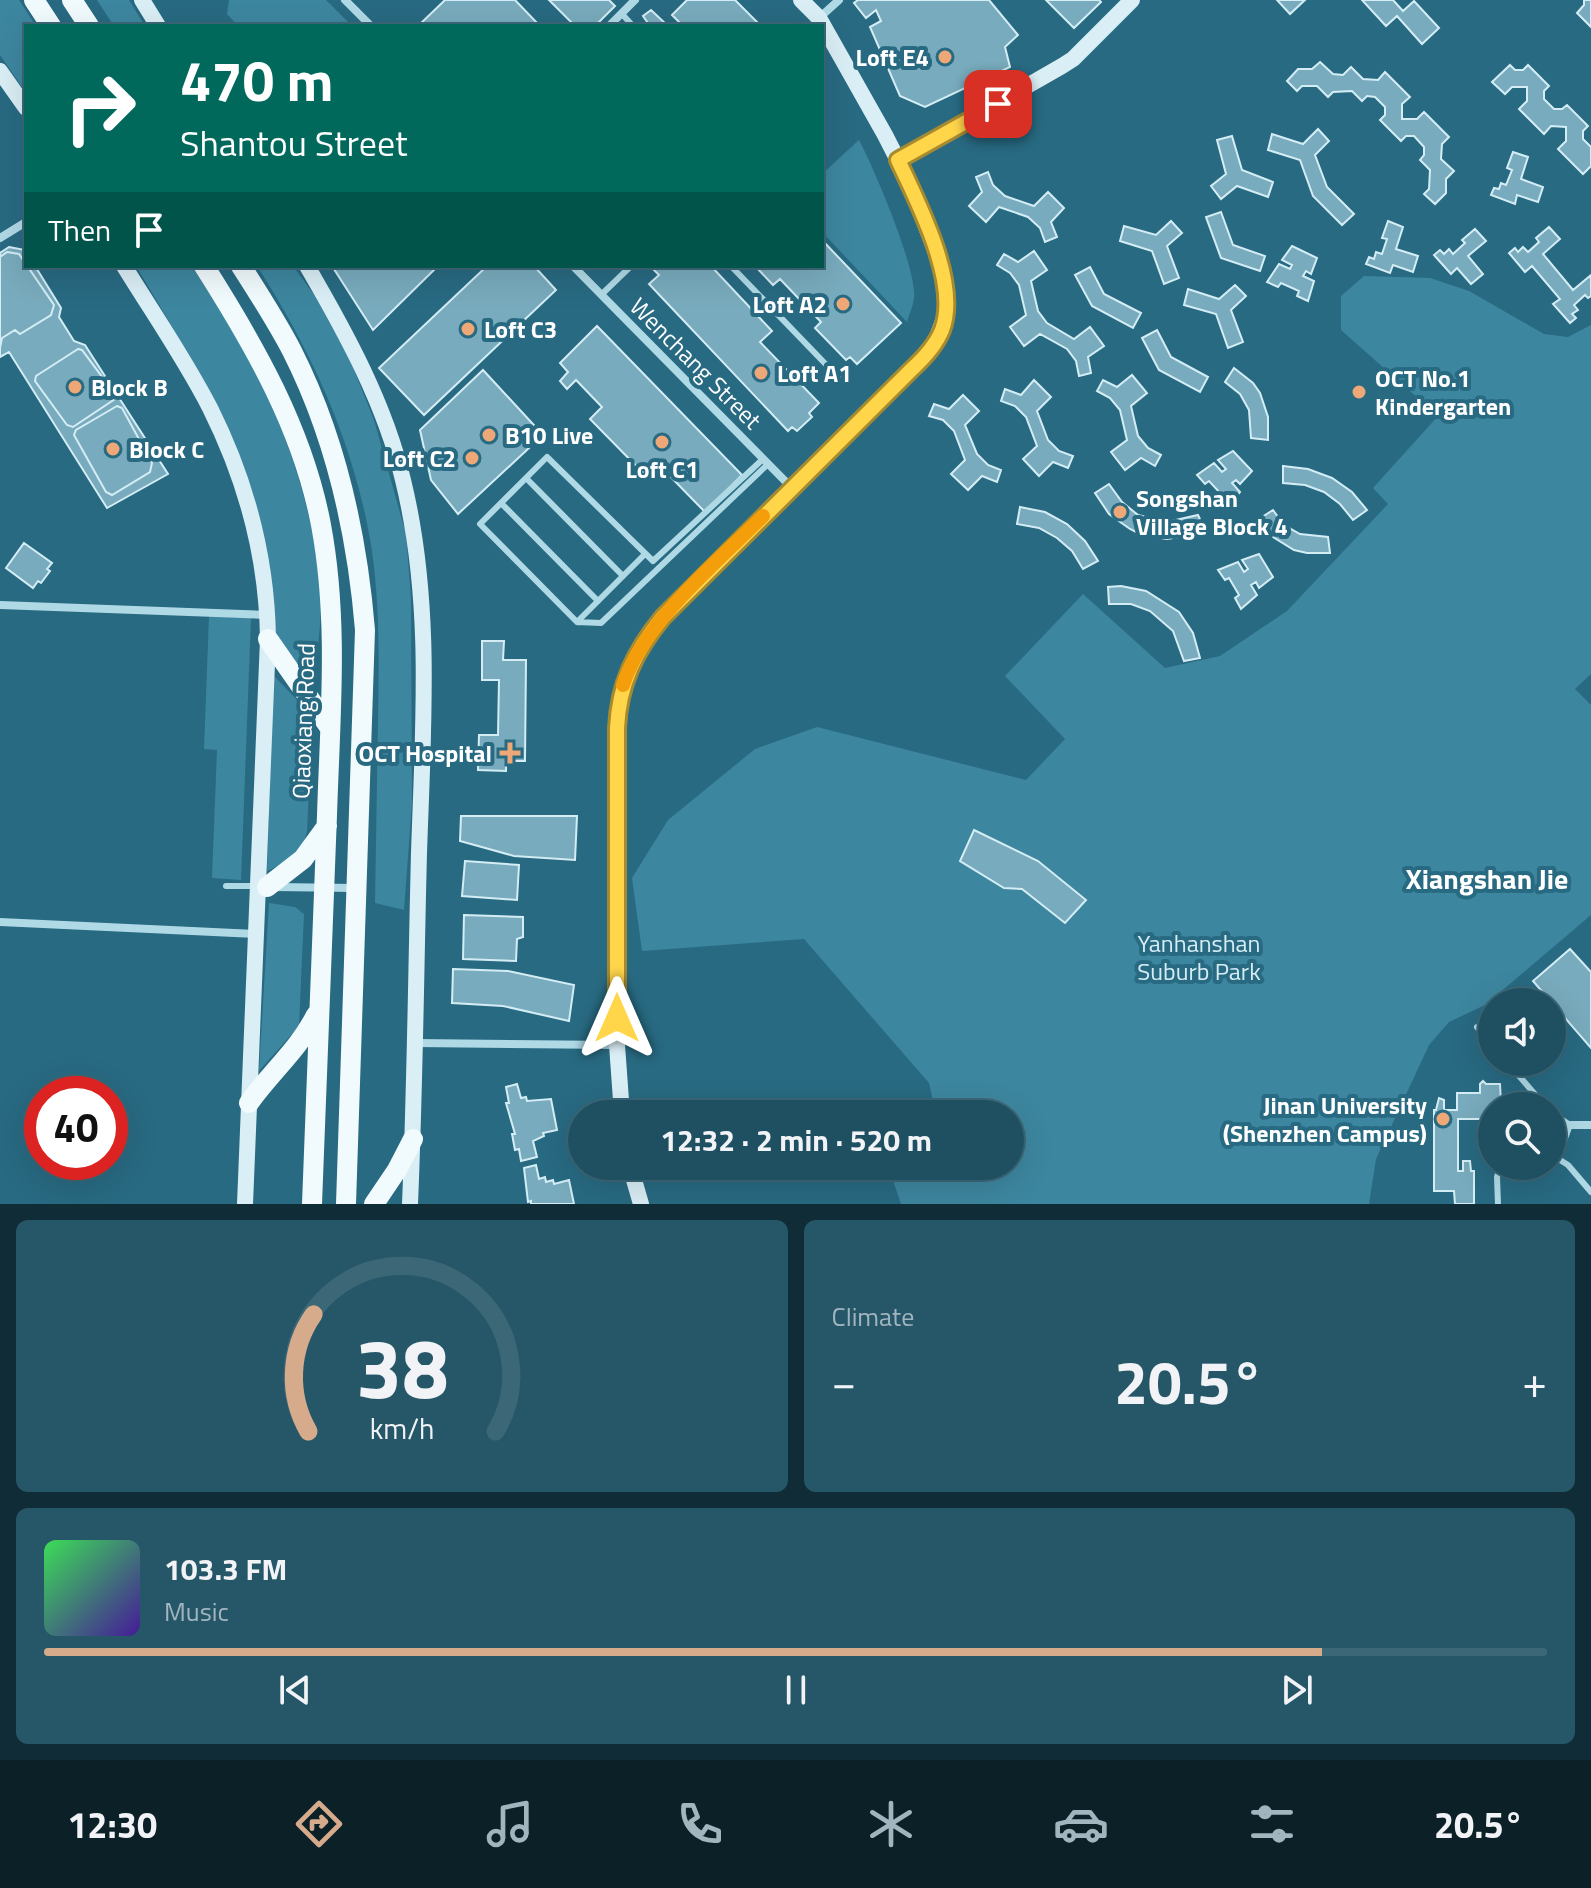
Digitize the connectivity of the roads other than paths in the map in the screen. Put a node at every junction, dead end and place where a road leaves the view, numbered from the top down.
1 (34, 0) edge
2 (72, 0) edge
3 (142, 0) edge
4 (345, 0) edge
5 (801, 0) edge
6 (839, 0) edge
7 (1132, 0) edge
8 (630, 2) edge
9 (622, 14) junction
10 (819, 18) junction
11 (50, 24) edge
12 (88, 24) edge
13 (157, 24) edge
14 (369, 24) edge
15 (611, 24) edge
16 (631, 24) edge
17 (822, 24) edge
18 (824, 27) edge
19 (0, 71) edge
20 (24, 105) edge
21 (898, 160) junction
22 (24, 223) edge
23 (0, 238) edge
24 (125, 268) edge
25 (205, 268) edge
26 (242, 268) edge
27 (308, 268) edge
28 (575, 268) edge
29 (629, 268) edge
30 (733, 268) edge
31 (601, 295) junction
32 (839, 378) dead end
33 (766, 462) junction
34 (526, 478) junction
35 (791, 487) junction
36 (501, 503) junction
37 (644, 555) junction
38 (623, 576) junction
39 (598, 601) junction
40 (0, 605) edge
41 (268, 615) junction
42 (577, 622) junction
43 (268, 639) junction
44 (330, 728) junction
45 (357, 822) junction
46 (327, 823) junction
47 (226, 886) dead end
48 (262, 886) junction
49 (324, 888) junction
50 (355, 888) junction
51 (0, 922) edge
52 (256, 934) junction
53 (320, 1007) junction
54 (415, 1043) junction
55 (617, 1045) junction
56 (318, 1049) junction
57 (351, 1050) junction
58 (1519, 1076) edge
59 (1533, 1092) edge
60 (621, 1100) edge
61 (249, 1103) junction
62 (1566, 1122) edge
63 (1570, 1125) junction
64 (1591, 1125) edge
65 (1566, 1133) edge
66 (413, 1139) junction
67 (1566, 1167) edge
68 (634, 1180) edge
69 (1497, 1180) edge
70 (1591, 1192) edge
71 (245, 1204) edge
72 (312, 1204) edge
73 (346, 1204) edge
74 (374, 1204) edge
75 (410, 1204) edge
76 (641, 1204) edge
77 (1498, 1204) edge

1 - 11 main road
2 - 12 main road
3 - 13 main road
4 - 14 street
5 - 10 main road
6 - 10 street
7 - 21 main road
8 - 9 street
9 - 15 street
9 - 16 lane
10 - 17 main road
18 - 21 main road
19 - 20 main road
21 - 35 main road
22 - 23 street
24 - 41 main road
25 - 44 main road, Qiaoxiang Road
26 - 45 main road
27 - 54 main road
28 - 31 street, Wenchang Street
29 - 31 lane
30 - 32 lane
31 - 33 street, Wenchang Street
33 - 35 street, Wenchang Street
33 - 37 lane
33 - 42 lane
34 - 36 lane
34 - 37 lane
34 - 38 lane
35 - 55 main road
36 - 39 lane
36 - 42 lane
37 - 38 lane
38 - 39 lane
39 - 42 lane
40 - 41 street
41 - 43 main road
43 - 44 main road
43 - 48 main road
44 - 46 main road, Qiaoxiang Road
45 - 46 main road
45 - 50 main road
46 - 48 main road
46 - 49 main road, Qiaoxiang Road
47 - 48 lane
48 - 49 street
48 - 52 main road
49 - 50 street
49 - 53 main road, Qiaoxiang Road
50 - 57 main road
51 - 52 street
52 - 61 main road
53 - 56 main road, Qiaoxiang Road
53 - 61 main road
54 - 55 street
54 - 66 main road
55 - 60 main road
56 - 57 main road
56 - 72 main road, Qiaoxiang Road
57 - 73 main road
58 - 59 lane
61 - 71 main road
62 - 63 lane
63 - 64 street
63 - 65 lane
66 - 74 main road
66 - 75 main road
67 - 70 lane
68 - 76 main road
69 - 77 lane

